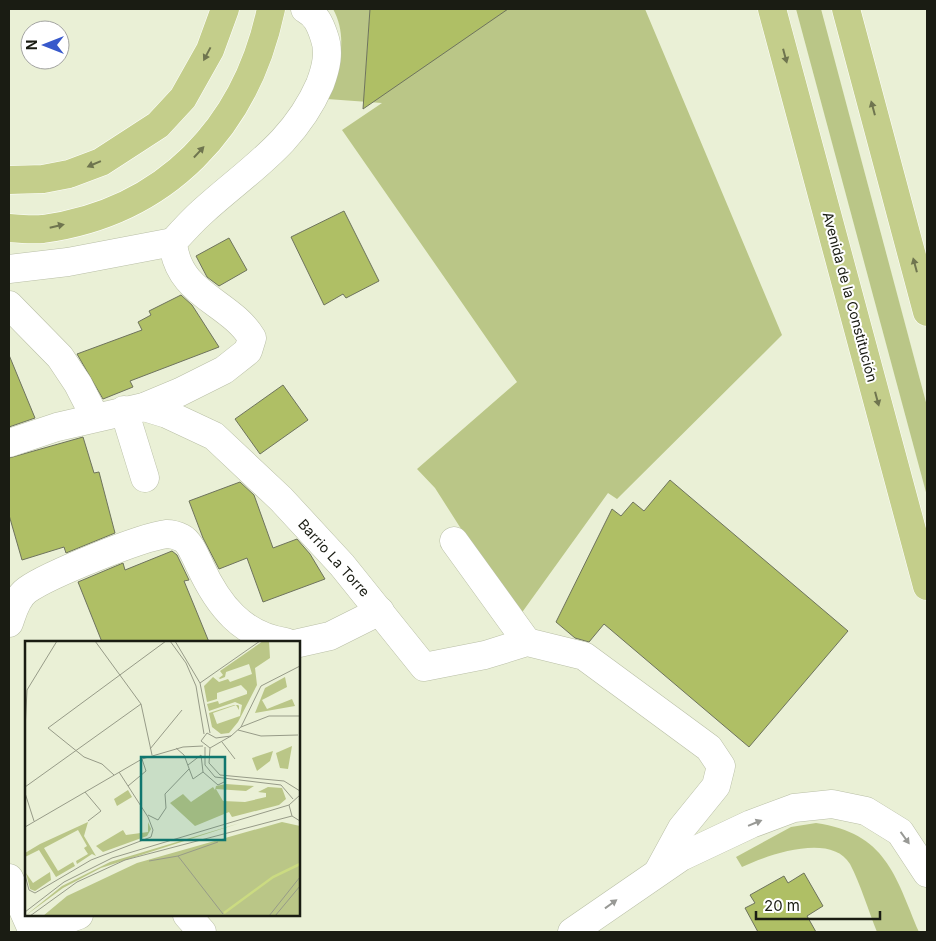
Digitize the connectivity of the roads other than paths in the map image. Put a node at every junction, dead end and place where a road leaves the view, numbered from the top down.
1 (225, 9) edge
2 (271, 9) edge
3 (305, 9) edge
4 (772, 9) edge
5 (846, 9) edge
6 (9, 180) edge
7 (9, 228) edge
8 (173, 242) junction
9 (9, 269) edge
10 (9, 305) edge
11 (927, 312) edge
12 (134, 408) junction
13 (95, 417) junction
14 (9, 443) edge
15 (145, 478) dead end
16 (454, 541) dead end
17 (927, 586) edge
18 (380, 611) junction
19 (9, 623) edge
20 (282, 641) edge
21 (527, 642) junction
22 (300, 643) edge
23 (658, 872) junction
24 (927, 873) edge
25 (9, 878) edge
26 (25, 914) edge
27 (26, 916) edge
28 (76, 916) edge
29 (188, 916) edge
30 (33, 932) edge
31 (202, 932) edge
32 (572, 932) edge

1 -> 6 main road
7 -> 2 main road
3 - 8 street
4 -> 17 main road, Avenida de la Constitución
11 -> 5 main road
8 - 9 street
8 - 12 street
10 - 13 street
12 - 13 street
12 - 15 street
12 - 18 street, Barrio La Torre
13 - 14 street
16 - 21 street
18 - 21 street, Barrio La Torre
18 - 22 street
19 - 20 street
21 - 23 street
23 -> 24 street
32 -> 23 street
25 - 26 street
27 - 30 street
28 - 30 street
29 - 31 street

